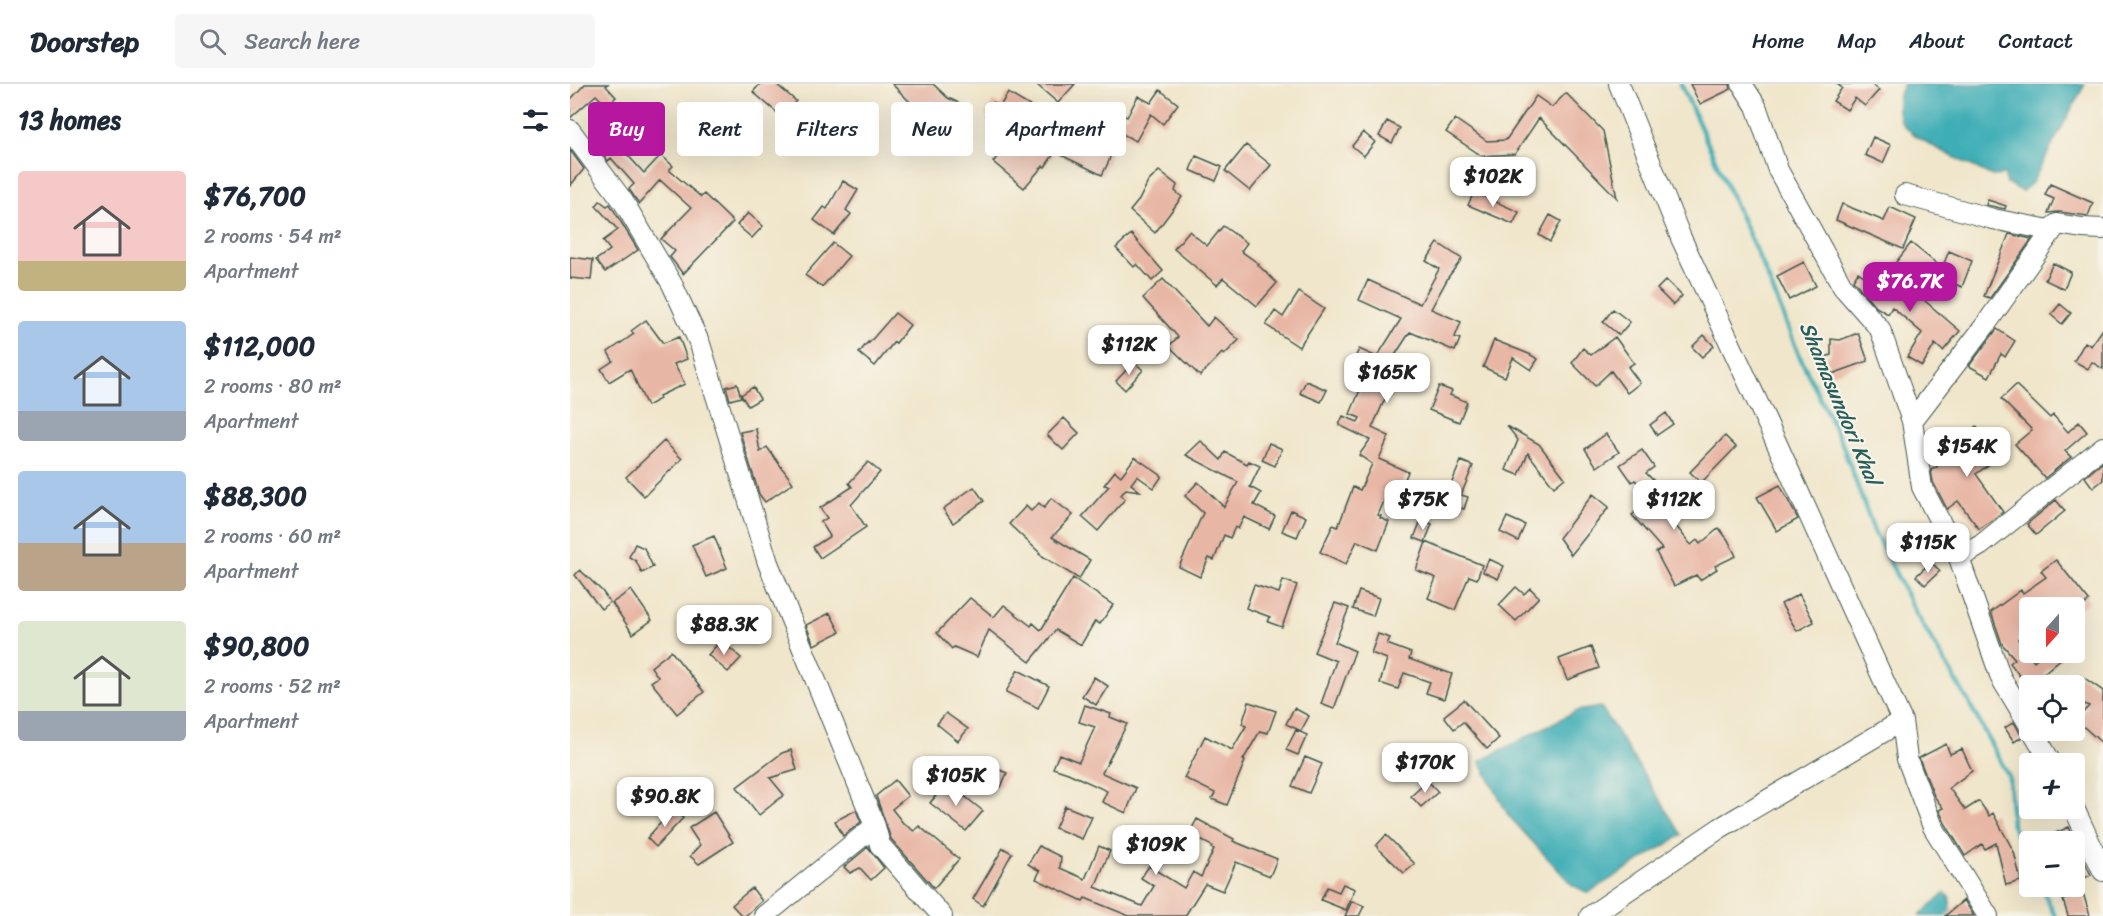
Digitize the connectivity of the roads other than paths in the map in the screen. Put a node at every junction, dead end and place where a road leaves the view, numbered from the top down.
1 (1619, 84) edge
2 (1742, 84) edge
3 (570, 130) edge
4 (1905, 195) dead end
5 (2057, 224) junction
6 (2103, 229) edge
7 (1912, 421) junction
8 (2103, 447) edge
9 (1959, 558) junction
10 (2019, 708) edge
11 (1902, 721) junction
12 (2078, 819) edge
13 (875, 826) junction
14 (2103, 871) edge
15 (764, 916) edge
16 (942, 916) edge
17 (1590, 916) edge
18 (1988, 916) edge

1 - 11 street
2 - 7 street
3 - 13 street
4 - 5 street
5 - 6 street
5 - 7 street
7 - 9 street
8 - 9 street
9 - 10 street
11 - 17 street
11 - 18 street
12 - 14 street
13 - 15 street
13 - 16 street

